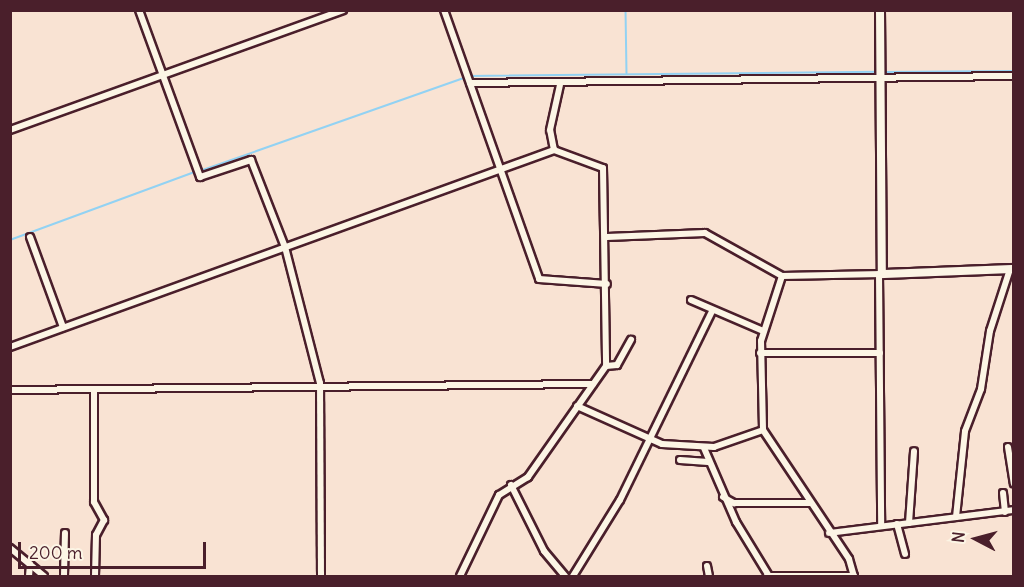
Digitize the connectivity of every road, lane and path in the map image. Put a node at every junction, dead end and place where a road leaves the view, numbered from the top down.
1 (139, 10) edge
2 (342, 10) edge
3 (444, 10) edge
4 (880, 10) edge
5 (163, 76) junction
6 (1014, 76) edge
7 (881, 78) junction
8 (468, 79) junction
9 (560, 84) junction
10 (10, 130) edge
11 (554, 150) junction
12 (501, 171) junction
13 (30, 237) dead end
14 (607, 237) junction
15 (285, 247) junction
16 (1012, 269) edge
17 (880, 274) junction
18 (782, 276) junction
19 (607, 284) junction
20 (691, 300) dead end
21 (712, 311) junction
22 (63, 327) junction
23 (763, 332) junction
24 (631, 340) dead end
25 (10, 347) edge
26 (760, 353) junction
27 (880, 353) junction
28 (606, 366) junction
29 (593, 384) junction
30 (319, 388) junction
31 (94, 389) junction
32 (10, 390) edge
33 (577, 406) junction
34 (763, 430) junction
35 (649, 441) junction
36 (1008, 447) dead end
37 (704, 448) junction
38 (914, 451) dead end
39 (680, 460) dead end
40 (708, 462) junction
41 (1014, 484) edge
42 (511, 485) junction
43 (1003, 493) dead end
44 (723, 496) junction
45 (810, 503) junction
46 (1014, 510) edge
47 (1005, 512) junction
48 (956, 517) junction
49 (909, 523) junction
50 (897, 524) junction
51 (881, 526) junction
52 (65, 533) dead end
53 (829, 533) junction
54 (10, 548) edge
55 (905, 554) dead end
56 (30, 564) junction
57 (707, 566) dead end
58 (29, 576) edge
59 (44, 576) edge
60 (64, 576) edge
61 (95, 576) edge
62 (321, 576) edge
63 (460, 576) edge
64 (565, 576) edge
65 (573, 576) edge
66 (709, 576) edge
67 (768, 576) edge
68 (789, 576) edge
69 (803, 576) edge
70 (854, 576) edge

1 - 5 street
2 - 5 street
3 - 8 street
4 - 7 street
5 - 10 street
5 - 15 street
6 - 7 street
7 - 9 street
7 - 17 street
8 - 9 street
8 - 12 street
9 - 11 street
11 - 12 street
11 - 14 street
12 - 15 street
12 - 19 street
13 - 22 street
14 - 18 street
14 - 19 street
15 - 22 street
15 - 30 street
16 - 17 street
16 - 48 street
17 - 18 street
17 - 27 street
18 - 23 street
19 - 28 street
20 - 21 street
21 - 23 street
21 - 35 street
22 - 25 street
23 - 26 street
24 - 28 street
26 - 27 street
26 - 34 street
27 - 51 street
28 - 29 street
29 - 30 street
29 - 33 street
30 - 31 street
30 - 62 street
31 - 32 street
31 - 61 street
33 - 35 street
33 - 42 street
34 - 37 street
34 - 45 street
35 - 37 street
35 - 65 street
36 - 41 street
37 - 40 street
38 - 49 street
39 - 40 street
40 - 44 street
42 - 63 street
42 - 64 street
43 - 47 street
44 - 45 street
44 - 67 street
45 - 53 street
46 - 47 street
47 - 48 street
48 - 49 street
49 - 50 street
50 - 51 street
50 - 55 street
51 - 53 street
52 - 60 street
53 - 70 street
54 - 56 street
56 - 58 street
56 - 59 street
57 - 66 street
67 - 68 street
68 - 69 street
69 - 70 street

